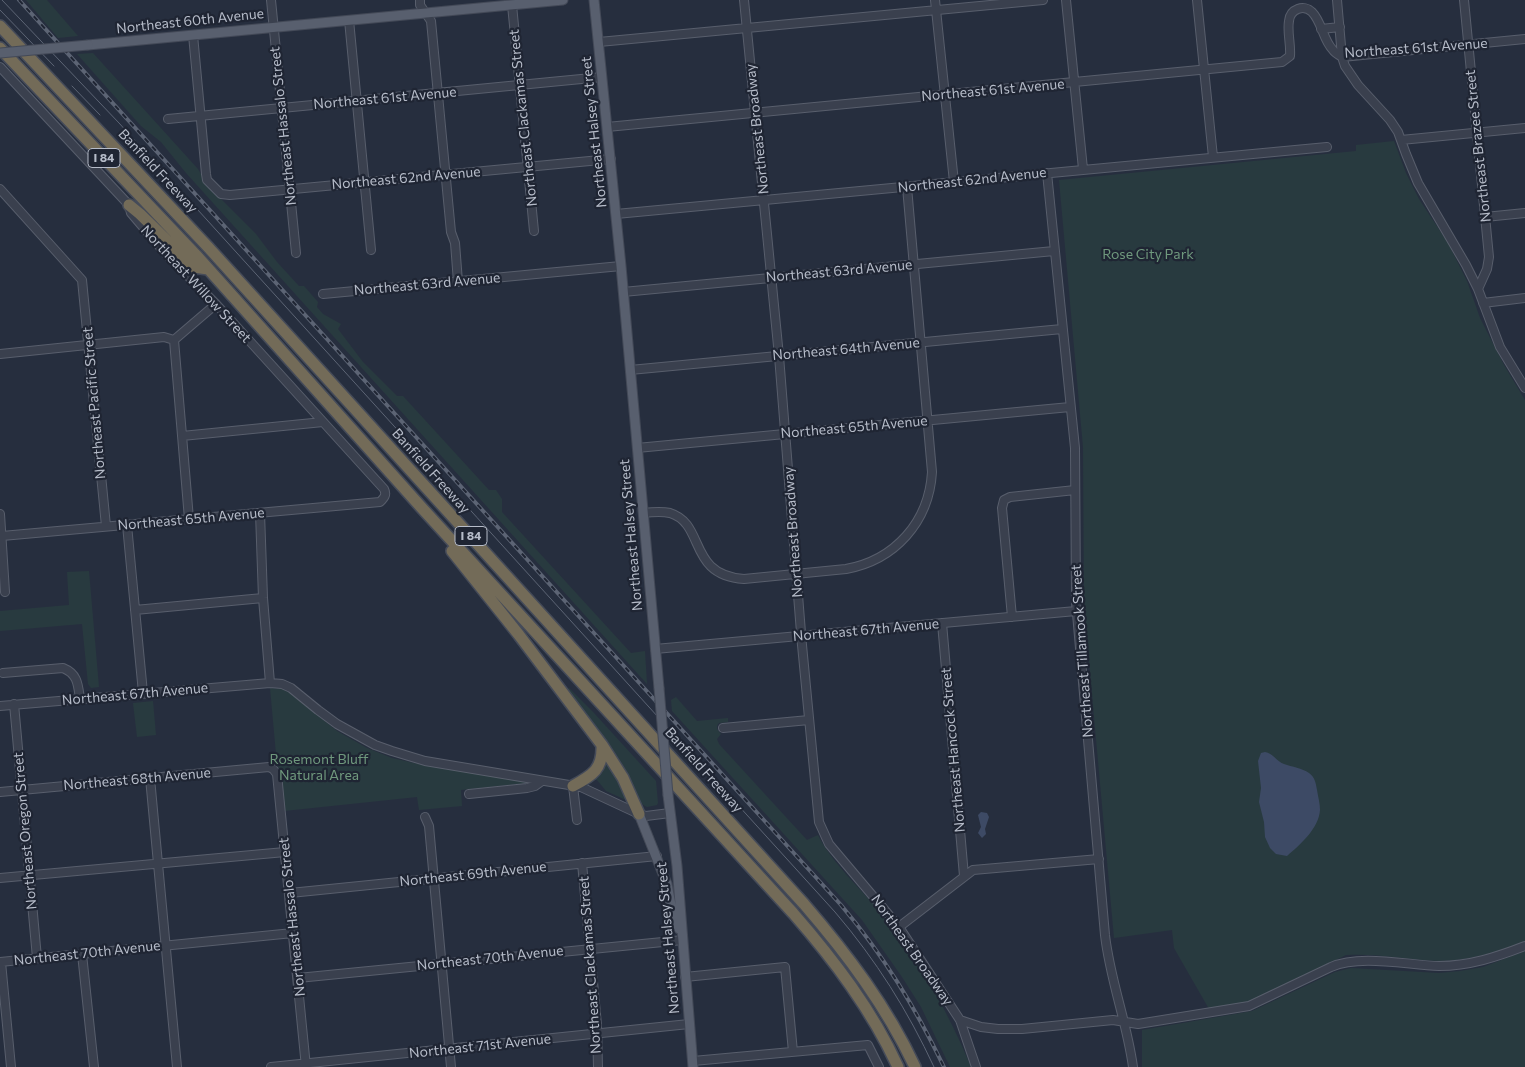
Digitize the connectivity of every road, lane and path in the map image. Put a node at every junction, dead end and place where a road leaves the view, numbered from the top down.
1 (271, 0) edge
2 (420, 0) edge
3 (562, 0) edge
4 (594, 0) edge
5 (744, 0) edge
6 (935, 0) edge
7 (1042, 0) edge
8 (1066, 0) edge
9 (1197, 0) edge
10 (1337, 0) edge
11 (1464, 0) edge
12 (512, 5) junction
13 (937, 10) junction
14 (426, 13) junction
15 (349, 20) junction
16 (0, 26) edge
17 (274, 27) junction
18 (1340, 27) junction
19 (747, 28) junction
20 (1321, 29) junction
21 (193, 35) junction
22 (1525, 39) edge
23 (599, 42) junction
24 (1468, 45) junction
25 (0, 48) edge
26 (0, 53) edge
27 (1342, 57) junction
28 (0, 67) edge
29 (1204, 70) junction
30 (602, 77) junction
31 (1075, 82) junction
32 (520, 86) junction
33 (438, 93) junction
34 (945, 94) junction
35 (358, 100) junction
36 (281, 108) junction
37 (755, 112) junction
38 (201, 116) junction
39 (168, 119) dead end
40 (607, 127) junction
41 (1525, 128) edge
42 (1476, 133) junction
43 (1401, 140) junction
44 (1327, 148) dead end
45 (1213, 157) junction
46 (610, 159) junction
47 (527, 167) junction
48 (1083, 170) junction
49 (1047, 173) junction
50 (446, 174) junction
51 (365, 182) junction
52 (954, 182) junction
53 (907, 187) junction
54 (0, 189) edge
55 (290, 189) junction
56 (764, 199) junction
57 (129, 205) junction
58 (1525, 213) edge
59 (616, 214) junction
60 (1485, 217) junction
61 (534, 232) dead end
62 (371, 250) dead end
63 (1054, 251) junction
64 (296, 253) dead end
65 (914, 264) junction
66 (621, 266) junction
67 (208, 269) junction
68 (771, 278) junction
69 (458, 282) junction
70 (1478, 290) junction
71 (623, 292) junction
72 (323, 294) dead end
73 (1525, 298) edge
74 (1483, 302) junction
75 (216, 304) junction
76 (1062, 329) junction
77 (174, 340) junction
78 (921, 342) junction
79 (89, 344) junction
80 (0, 354) edge
81 (778, 356) junction
82 (630, 370) junction
83 (1524, 385) edge
84 (1070, 407) junction
85 (928, 420) junction
86 (323, 422) junction
87 (785, 434) junction
88 (182, 436) junction
89 (637, 448) junction
90 (1075, 490) junction
91 (380, 502) joint
92 (421, 507) junction
93 (260, 513) junction
94 (643, 513) junction
95 (0, 514) edge
96 (190, 519) junction
97 (127, 525) junction
98 (106, 526) junction
99 (2, 536) junction
100 (796, 575) junction
101 (5, 592) dead end
102 (263, 598) junction
103 (135, 610) junction
104 (1076, 612) junction
105 (1012, 617) junction
106 (942, 624) junction
107 (801, 636) junction
108 (655, 649) junction
109 (3, 673) dead end
110 (270, 683) junction
111 (143, 693) junction
112 (80, 699) junction
113 (14, 704) junction
114 (0, 706) edge
115 (808, 720) junction
116 (723, 728) dead end
117 (602, 744) junction
118 (273, 768) joint
119 (150, 778) junction
120 (542, 781) junction
121 (573, 786) junction
122 (22, 790) junction
123 (0, 792) edge
124 (469, 794) dead end
125 (670, 813) junction
126 (639, 814) junction
127 (426, 817) dead end
128 (577, 820) dead end
129 (285, 852) junction
130 (657, 856) junction
131 (1099, 859) junction
132 (158, 863) junction
133 (582, 863) junction
134 (29, 875) junction
135 (964, 876) junction
136 (0, 878) edge
137 (434, 878) junction
138 (290, 893) junction
139 (899, 927) junction
140 (293, 933) junction
141 (683, 940) junction
142 (165, 945) junction
143 (1525, 946) edge
144 (589, 948) junction
145 (82, 954) junction
146 (37, 958) junction
147 (0, 962) edge
148 (443, 963) junction
149 (685, 977) junction
150 (298, 978) junction
151 (960, 1020) junction
152 (1125, 1022) junction
153 (689, 1024) junction
154 (597, 1034) junction
155 (450, 1049) junction
156 (793, 1052) junction
157 (693, 1064) edge
158 (306, 1065) edge
159 (11, 1067) edge
160 (94, 1067) edge
161 (177, 1067) edge
162 (271, 1067) edge
163 (451, 1067) edge
164 (598, 1067) edge
165 (879, 1067) edge
166 (898, 1067) edge
167 (915, 1067) edge
168 (976, 1067) edge
169 (1133, 1067) edge

1 - 17 street, Northeast Hassalo Street
2 - 14 street
3 - 12 main road, Northeast 60th Avenue
4 - 23 main road, Northeast Halsey Street
5 - 19 street, Northeast Broadway
6 - 13 street
7 - 13 street
8 - 31 street
9 - 29 street
10 - 18 street
11 - 24 street, Northeast Brazee Street
12 - 14 main road, Northeast 60th Avenue
12 - 32 street, Northeast Clackamas Street
13 - 19 street
13 - 34 street
14 - 15 main road, Northeast 60th Avenue
14 - 33 street
15 - 17 main road, Northeast 60th Avenue
15 - 35 street
16 - 167 highway, Banfield Freeway / I 84
17 - 21 main road, Northeast 60th Avenue
17 - 36 street, Northeast Hassalo Street
18 - 20 street, Northeast 61st Avenue
18 - 27 street
19 - 23 street
19 - 37 street, Northeast Broadway
20 - 27 street, Northeast 61st Avenue
20 - 29 street, Northeast 61st Avenue
21 - 26 main road, Northeast 60th Avenue, bridge
21 - 38 street
22 - 24 street, Northeast 61st Avenue
23 - 30 main road, Northeast Halsey Street
24 - 27 street, Northeast 61st Avenue
24 - 42 street, Northeast Brazee Street
25 - 67 highway, I 84
27 - 43 street
28 - 57 street, Northeast Willow Street
29 - 31 street, Northeast 61st Avenue
29 - 45 street
30 - 32 street, Northeast 61st Avenue
30 - 40 main road, Northeast Halsey Street
31 - 34 street, Northeast 61st Avenue
31 - 48 street
32 - 33 street, Northeast 61st Avenue
32 - 47 street, Northeast Clackamas Street
33 - 35 street, Northeast 61st Avenue
33 - 50 street
34 - 37 street, Northeast 61st Avenue
34 - 52 street
35 - 36 street, Northeast 61st Avenue
35 - 51 street
36 - 38 street, Northeast 61st Avenue
36 - 55 street, Northeast Hassalo Street
37 - 40 street, Northeast 61st Avenue
37 - 56 street, Northeast Broadway
38 - 39 street, Northeast 61st Avenue
38 - 55 street, Northeast 62nd Avenue
40 - 46 main road, Northeast Halsey Street
41 - 42 street
42 - 43 street
42 - 60 street, Northeast Brazee Street
43 - 70 street
44 - 45 street, Northeast 62nd Avenue
45 - 48 street, Northeast 62nd Avenue
46 - 47 street, Northeast 62nd Avenue
46 - 59 main road, Northeast Halsey Street
47 - 50 street, Northeast 62nd Avenue
47 - 61 street, Northeast Clackamas Street
48 - 49 street, Northeast 62nd Avenue
49 - 52 street, Northeast 62nd Avenue
49 - 63 street, Northeast Tillamook Street
50 - 51 street, Northeast 62nd Avenue
50 - 69 street
51 - 55 street, Northeast 62nd Avenue
51 - 62 street
52 - 53 street, Northeast 62nd Avenue
53 - 56 street, Northeast 62nd Avenue
53 - 65 street
54 - 79 street, Northeast Pacific Street
55 - 64 street, Northeast Hassalo Street
56 - 59 street, Northeast 62nd Avenue
56 - 68 street, Northeast Broadway
57 - 67 highway
57 - 75 street, Northeast Willow Street
58 - 60 street
59 - 66 main road, Northeast Halsey Street
60 - 70 street, Northeast Brazee Street
63 - 65 street, Northeast 63rd Avenue
63 - 76 street, Northeast Tillamook Street
65 - 68 street, Northeast 63rd Avenue
65 - 78 street
66 - 69 street, Northeast 63rd Avenue
66 - 71 main road, Northeast Halsey Street
67 - 92 highway, I 84
68 - 71 street, Northeast 63rd Avenue
68 - 81 street, Northeast Broadway
69 - 72 street, Northeast 63rd Avenue
70 - 74 street
71 - 82 main road, Northeast Halsey Street
73 - 74 street
74 - 83 street
75 - 77 street
75 - 86 street, Northeast Willow Street
76 - 78 street, Northeast 64th Avenue
76 - 84 street, Northeast Tillamook Street
77 - 79 street
77 - 88 street
78 - 81 street, Northeast 64th Avenue
78 - 85 street
79 - 80 street
79 - 98 street, Northeast Pacific Street
81 - 82 street, Northeast 64th Avenue
81 - 87 street, Northeast Broadway
82 - 89 main road, Northeast Halsey Street
84 - 85 street, Northeast 65th Avenue
84 - 90 street, Northeast Tillamook Street
85 - 87 street, Northeast 65th Avenue
85 - 100 street
86 - 88 street
86 - 91 street, Northeast Willow Street
87 - 89 street, Northeast 65th Avenue
87 - 100 street, Northeast Broadway
88 - 96 street
89 - 94 main road, Northeast Halsey Street
90 - 104 street, Northeast Tillamook Street
90 - 105 street
91 - 93 street, Northeast 65th Avenue
92 - 117 highway
92 - 166 highway, I 84
93 - 96 street, Northeast 65th Avenue
93 - 102 street
94 - 100 street
94 - 108 main road, Northeast Halsey Street
95 - 99 street
96 - 97 street, Northeast 65th Avenue
97 - 98 street, Northeast 65th Avenue
97 - 103 street
98 - 99 street, Northeast 65th Avenue
99 - 101 street
100 - 107 street, Northeast Broadway
102 - 103 street
102 - 110 street
103 - 111 street
104 - 105 street, Northeast 67th Avenue
104 - 131 street, Northeast Tillamook Street
105 - 106 street, Northeast 67th Avenue
106 - 107 street, Northeast 67th Avenue
106 - 135 street, Northeast Hancock Street
107 - 108 street, Northeast 67th Avenue
107 - 115 street, Northeast Broadway
108 - 125 main road, Northeast Halsey Street, bridge
109 - 112 street
110 - 111 street, Northeast 67th Avenue
110 - 120 street
111 - 112 street, Northeast 67th Avenue
112 - 113 street, Northeast 67th Avenue
113 - 114 street, Northeast 67th Avenue
113 - 122 street, Northeast Oregon Street
115 - 116 street
115 - 139 street, Northeast Broadway
117 - 121 highway
117 - 126 highway
118 - 119 street, Northeast 68th Avenue
118 - 129 street, Northeast Hassalo Street
119 - 122 street, Northeast 68th Avenue
119 - 132 street
120 - 121 street
120 - 124 street
121 - 126 street
121 - 128 street
122 - 123 street, Northeast 68th Avenue
122 - 134 street, Northeast Oregon Street
125 - 126 street
125 - 141 main road, Northeast Halsey Street
126 - 130 main road
127 - 137 street
129 - 132 street
129 - 138 street, Northeast Hassalo Street
130 - 133 street, Northeast 69th Avenue
130 - 141 main road
131 - 135 street
131 - 152 street, Northeast Tillamook Street
132 - 134 street
132 - 142 street
133 - 137 street, Northeast 69th Avenue
133 - 144 street, Northeast Clackamas Street
134 - 136 street
134 - 146 street, Northeast Oregon Street
135 - 139 street
137 - 138 street, Northeast 69th Avenue
137 - 148 street
138 - 140 street, Northeast Hassalo Street
139 - 151 street, Northeast Broadway
140 - 142 street, Northeast 70th Avenue
140 - 150 street, Northeast Hassalo Street
141 - 144 street, Northeast 70th Avenue
141 - 149 main road, Northeast Halsey Street
142 - 145 street, Northeast 70th Avenue
142 - 161 street
143 - 152 street
144 - 148 street, Northeast 70th Avenue
144 - 154 street, Northeast Clackamas Street
145 - 146 street, Northeast 70th Avenue
145 - 160 street
146 - 147 street, Northeast 70th Avenue
147 - 159 street
148 - 150 street, Northeast 70th Avenue
148 - 155 street
149 - 153 main road, Northeast Halsey Street
149 - 156 street
150 - 158 street, Northeast Hassalo Street
151 - 152 street
151 - 168 street, Northeast Broadway
152 - 169 street, Northeast Tillamook Street
153 - 154 street, Northeast 71st Avenue
153 - 157 main road, Northeast Halsey Street
154 - 155 street, Northeast 71st Avenue
154 - 164 street, Northeast Clackamas Street
155 - 158 street, Northeast 71st Avenue
155 - 163 street
156 - 157 street
156 - 165 street
158 - 162 street, Northeast 71st Avenue

